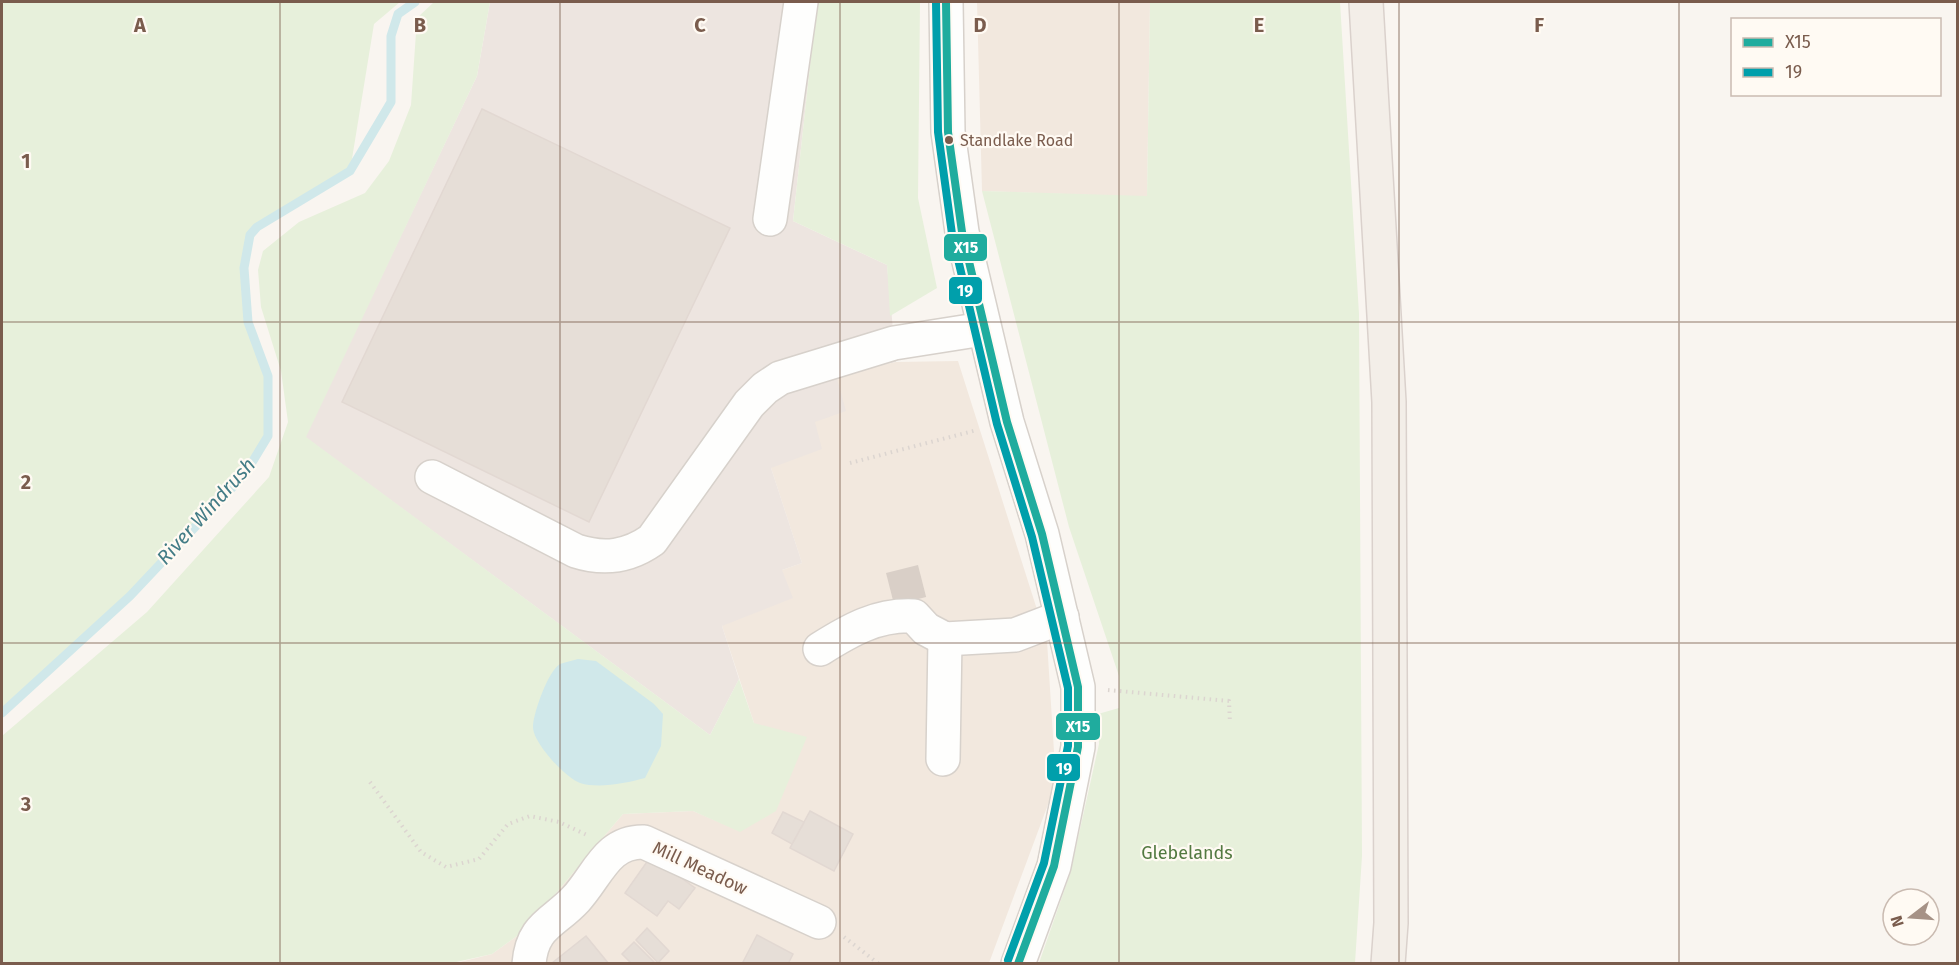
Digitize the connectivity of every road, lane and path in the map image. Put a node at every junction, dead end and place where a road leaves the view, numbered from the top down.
1 (801, 2) edge
2 (946, 2) edge
3 (1366, 2) edge
4 (770, 219) dead end
5 (983, 329) junction
6 (1006, 422) junction
7 (850, 463) dead end
8 (432, 477) dead end
9 (1062, 617) junction
10 (945, 639) junction
11 (820, 649) dead end
12 (1077, 687) junction
13 (1230, 723) dead end
14 (943, 759) dead end
15 (370, 782) dead end
16 (617, 850) junction
17 (819, 922) joint
18 (529, 963) edge
19 (879, 963) edge
20 (1018, 963) edge
21 (1388, 963) edge

1 - 4 street
2 - 5 street
3 - 21 main road
5 - 6 street
5 - 8 street
6 - 7 path
6 - 9 street
9 - 10 street
9 - 12 street
10 - 11 street
10 - 14 street
12 - 13 path
12 - 20 street
15 - 16 path
16 - 17 street, Mill Meadow
16 - 18 street
17 - 19 path

